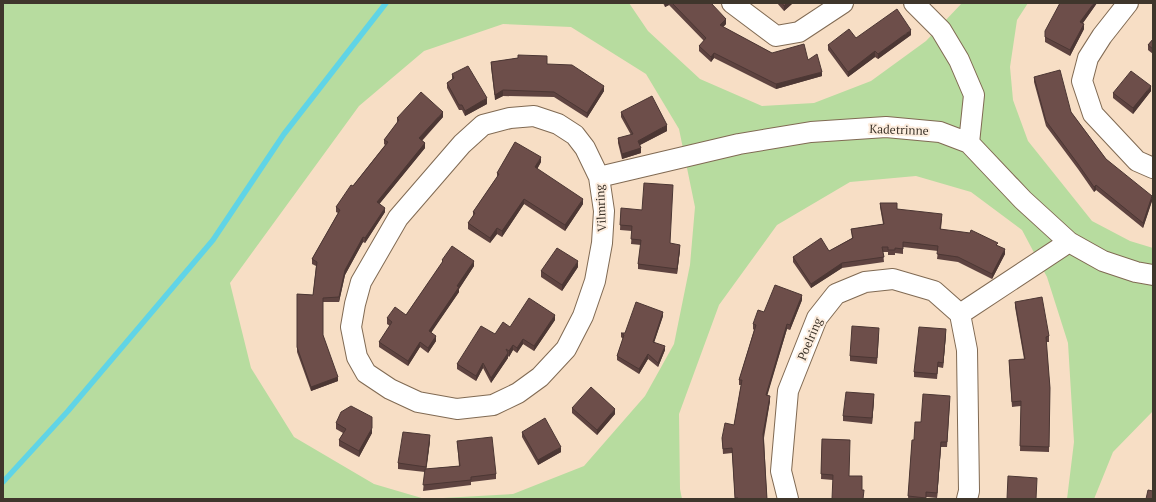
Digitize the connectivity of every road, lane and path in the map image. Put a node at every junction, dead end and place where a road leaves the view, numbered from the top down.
1 (732, 3) edge
2 (843, 3) edge
3 (914, 3) edge
4 (1128, 3) edge
5 (969, 143) junction
6 (1153, 168) edge
7 (599, 177) junction
8 (1069, 242) junction
9 (1153, 275) edge
10 (960, 314) junction
11 (788, 499) edge
12 (967, 499) edge

1 - 2 street
3 - 5 street
4 - 6 street
5 - 7 street, Kadetrinne
5 - 8 street, Kadetrinne
7 - 7 street, Vilmring
8 - 9 street, Kadetrinne
8 - 10 street
10 - 11 street, Poelring
10 - 12 street

